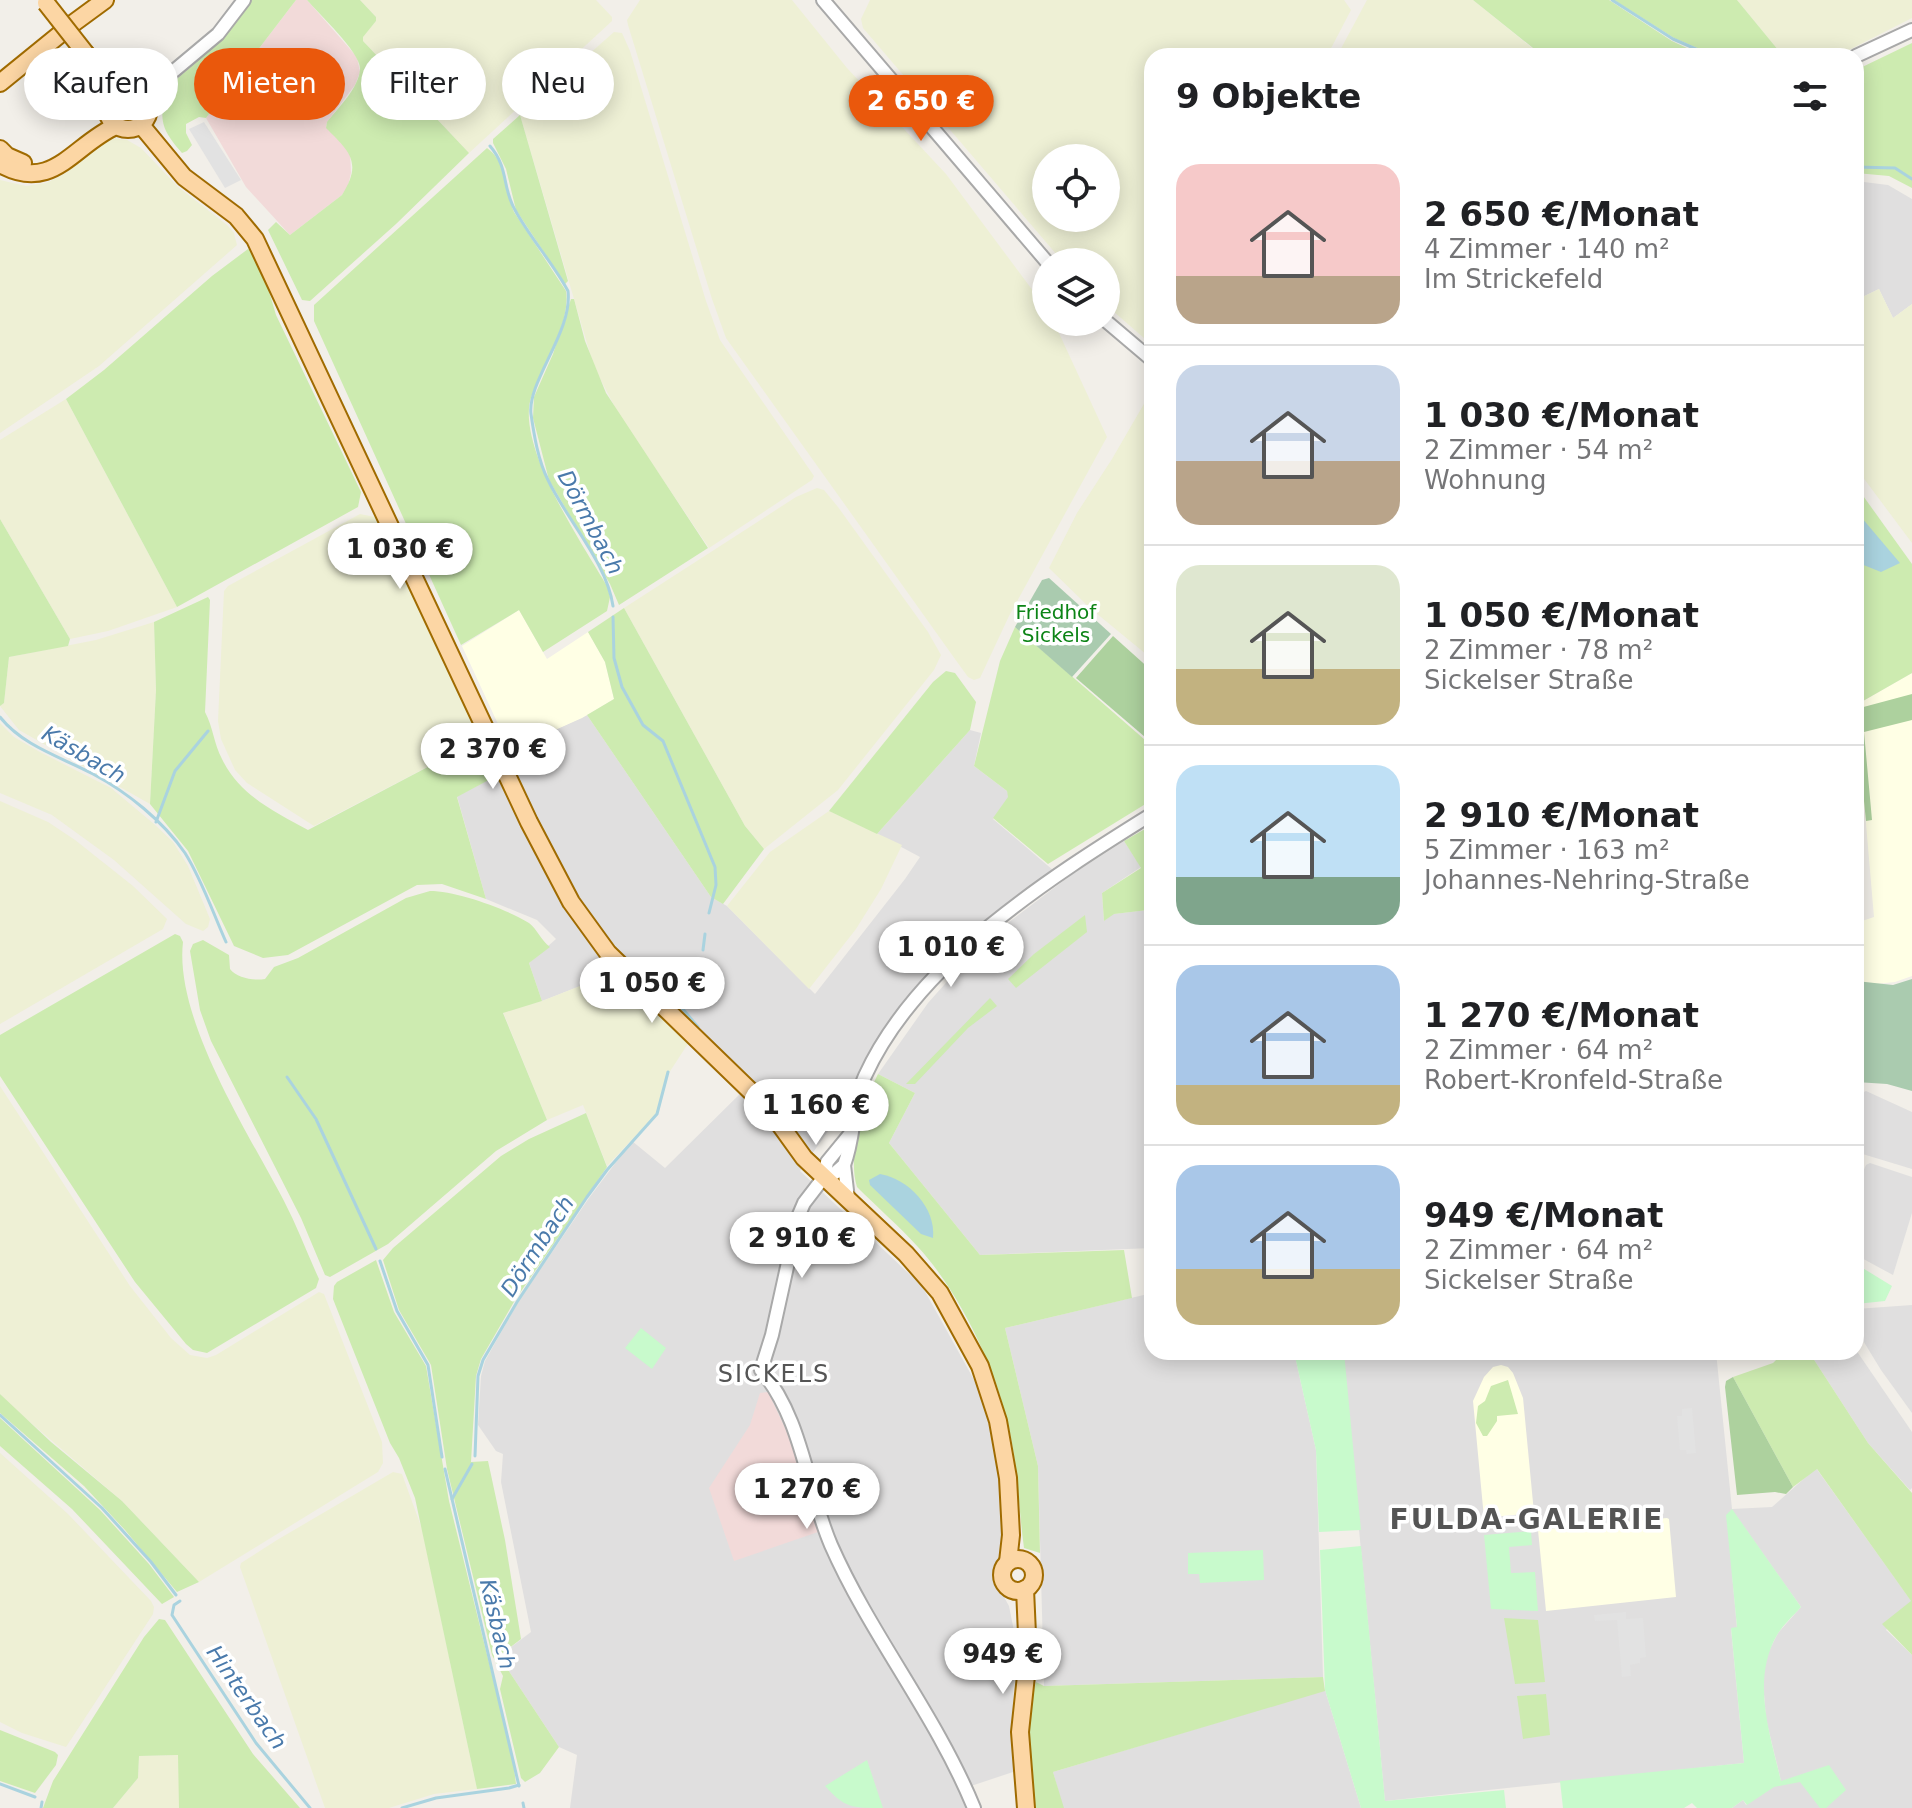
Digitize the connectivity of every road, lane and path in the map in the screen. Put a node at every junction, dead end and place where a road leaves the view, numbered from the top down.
1 (105, 0) edge
2 (244, 0) edge
3 (823, 0) edge
4 (45, 1) edge
5 (1912, 30) edge
6 (81, 48) edge
7 (1864, 52) edge
8 (178, 67) edge
9 (0, 83) edge
10 (112, 120) junction
11 (146, 120) edge
12 (141, 125) junction
13 (0, 149) edge
14 (0, 164) edge
15 (1035, 248) edge
16 (1120, 333) edge
17 (1144, 353) edge
18 (1144, 819) edge
19 (850, 1134) junction
20 (844, 1165) junction
21 (824, 1177) junction
22 (848, 1199) junction
23 (1016, 1562) junction
24 (1020, 1590) junction
25 (974, 1808) edge
26 (1026, 1808) edge

1 - 9 main road
2 - 8 street
3 - 15 street
4 - 6 main road, bridge
5 - 7 street
10 - 12 main road
10 - 13 main road
10 - 14 main road
11 - 12 main road
12 - 21 main road
16 - 17 street
18 - 19 street
19 - 20 street
19 - 21 street
20 - 21 street
20 - 22 street
21 - 22 main road
21 - 25 street
22 - 23 main road
23 - 24 main road
23 - 24 main road
24 - 26 main road

